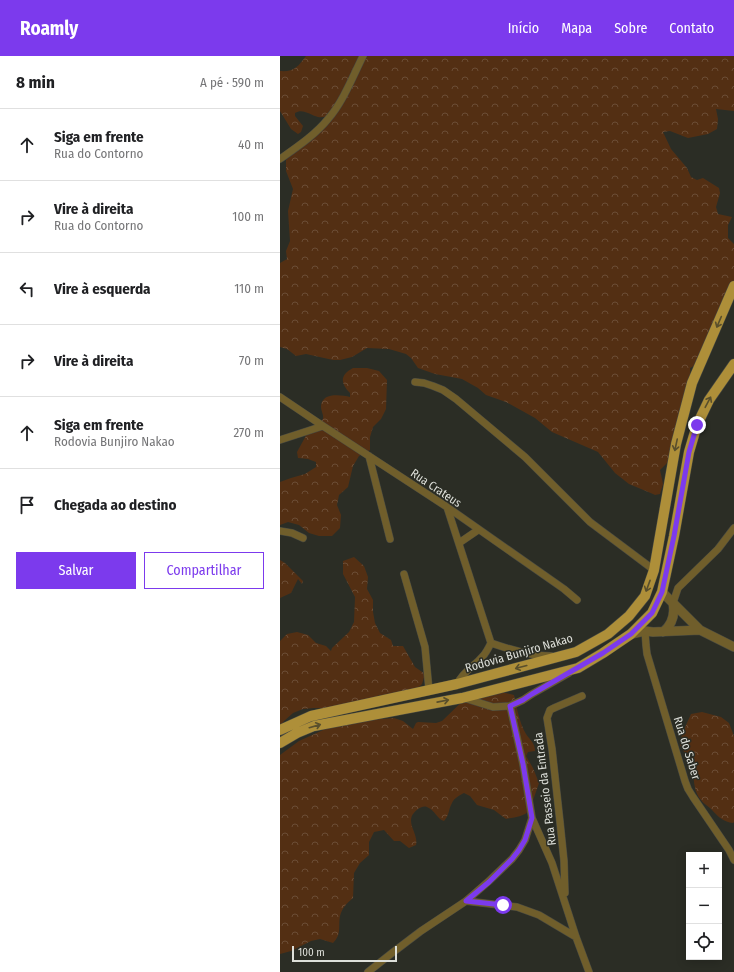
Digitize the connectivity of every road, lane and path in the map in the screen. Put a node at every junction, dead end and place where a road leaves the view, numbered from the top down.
1 (363, 56) edge
2 (280, 159) edge
3 (734, 286) edge
4 (734, 364) edge
5 (415, 382) dead end
6 (280, 397) edge
7 (323, 426) junction
8 (280, 440) edge
9 (369, 456) junction
10 (447, 507) junction
11 (734, 528) edge
12 (478, 530) junction
13 (280, 531) edge
14 (303, 538) dead end
15 (390, 538) dead end
16 (459, 543) junction
17 (654, 570) junction
18 (404, 574) dead end
19 (662, 592) junction
20 (577, 600) dead end
21 (673, 603) junction
22 (700, 630) junction
23 (645, 631) junction
24 (663, 632) junction
25 (631, 634) junction
26 (492, 643) junction
27 (734, 647) edge
28 (576, 652) junction
29 (578, 668) junction
30 (457, 684) junction
31 (429, 690) junction
32 (582, 696) dead end
33 (462, 698) junction
34 (510, 706) junction
35 (280, 730) edge
36 (280, 743) edge
37 (532, 818) junction
38 (734, 860) edge
39 (466, 901) junction
40 (565, 902) junction
41 (576, 937) junction
42 (368, 972) edge
43 (590, 972) edge

1 - 2 street
3 -> 17 main road, Rodovia Bunjiro Nakao
19 -> 4 main road
5 - 17 street
6 - 7 street, Rua Crateus
7 - 8 street
7 - 9 street, Rua Crateus
9 - 10 street, Rua Crateus
9 - 15 street
10 - 12 street, Rua Crateus
10 - 16 street
11 - 21 street
12 - 16 street
12 - 20 street, Rua Crateus
13 - 14 street
16 - 26 street
17 -> 28 main road, Rodovia Bunjiro Nakao
18 - 31 street
19 - 21 street
19 - 25 main road
21 - 22 street
21 - 24 street
22 - 24 street
22 - 27 street
23 - 24 street
23 - 25 street
23 - 38 street, Rua do Saber
25 - 29 main road
26 - 28 street
26 - 30 street
28 -> 30 main road, Rodovia Bunjiro Nakao
29 - 33 main road
29 - 34 street
30 - 31 main road, Rodovia Bunjiro Nakao
31 - 35 main road, Rodovia Bunjiro Nakao
32 - 40 street, Rua Passeio da Entrada
33 - 34 street
36 -> 33 main road
34 - 37 street
37 - 39 street
37 - 40 street
39 - 41 street
39 - 42 street
40 - 41 street
41 - 43 street

